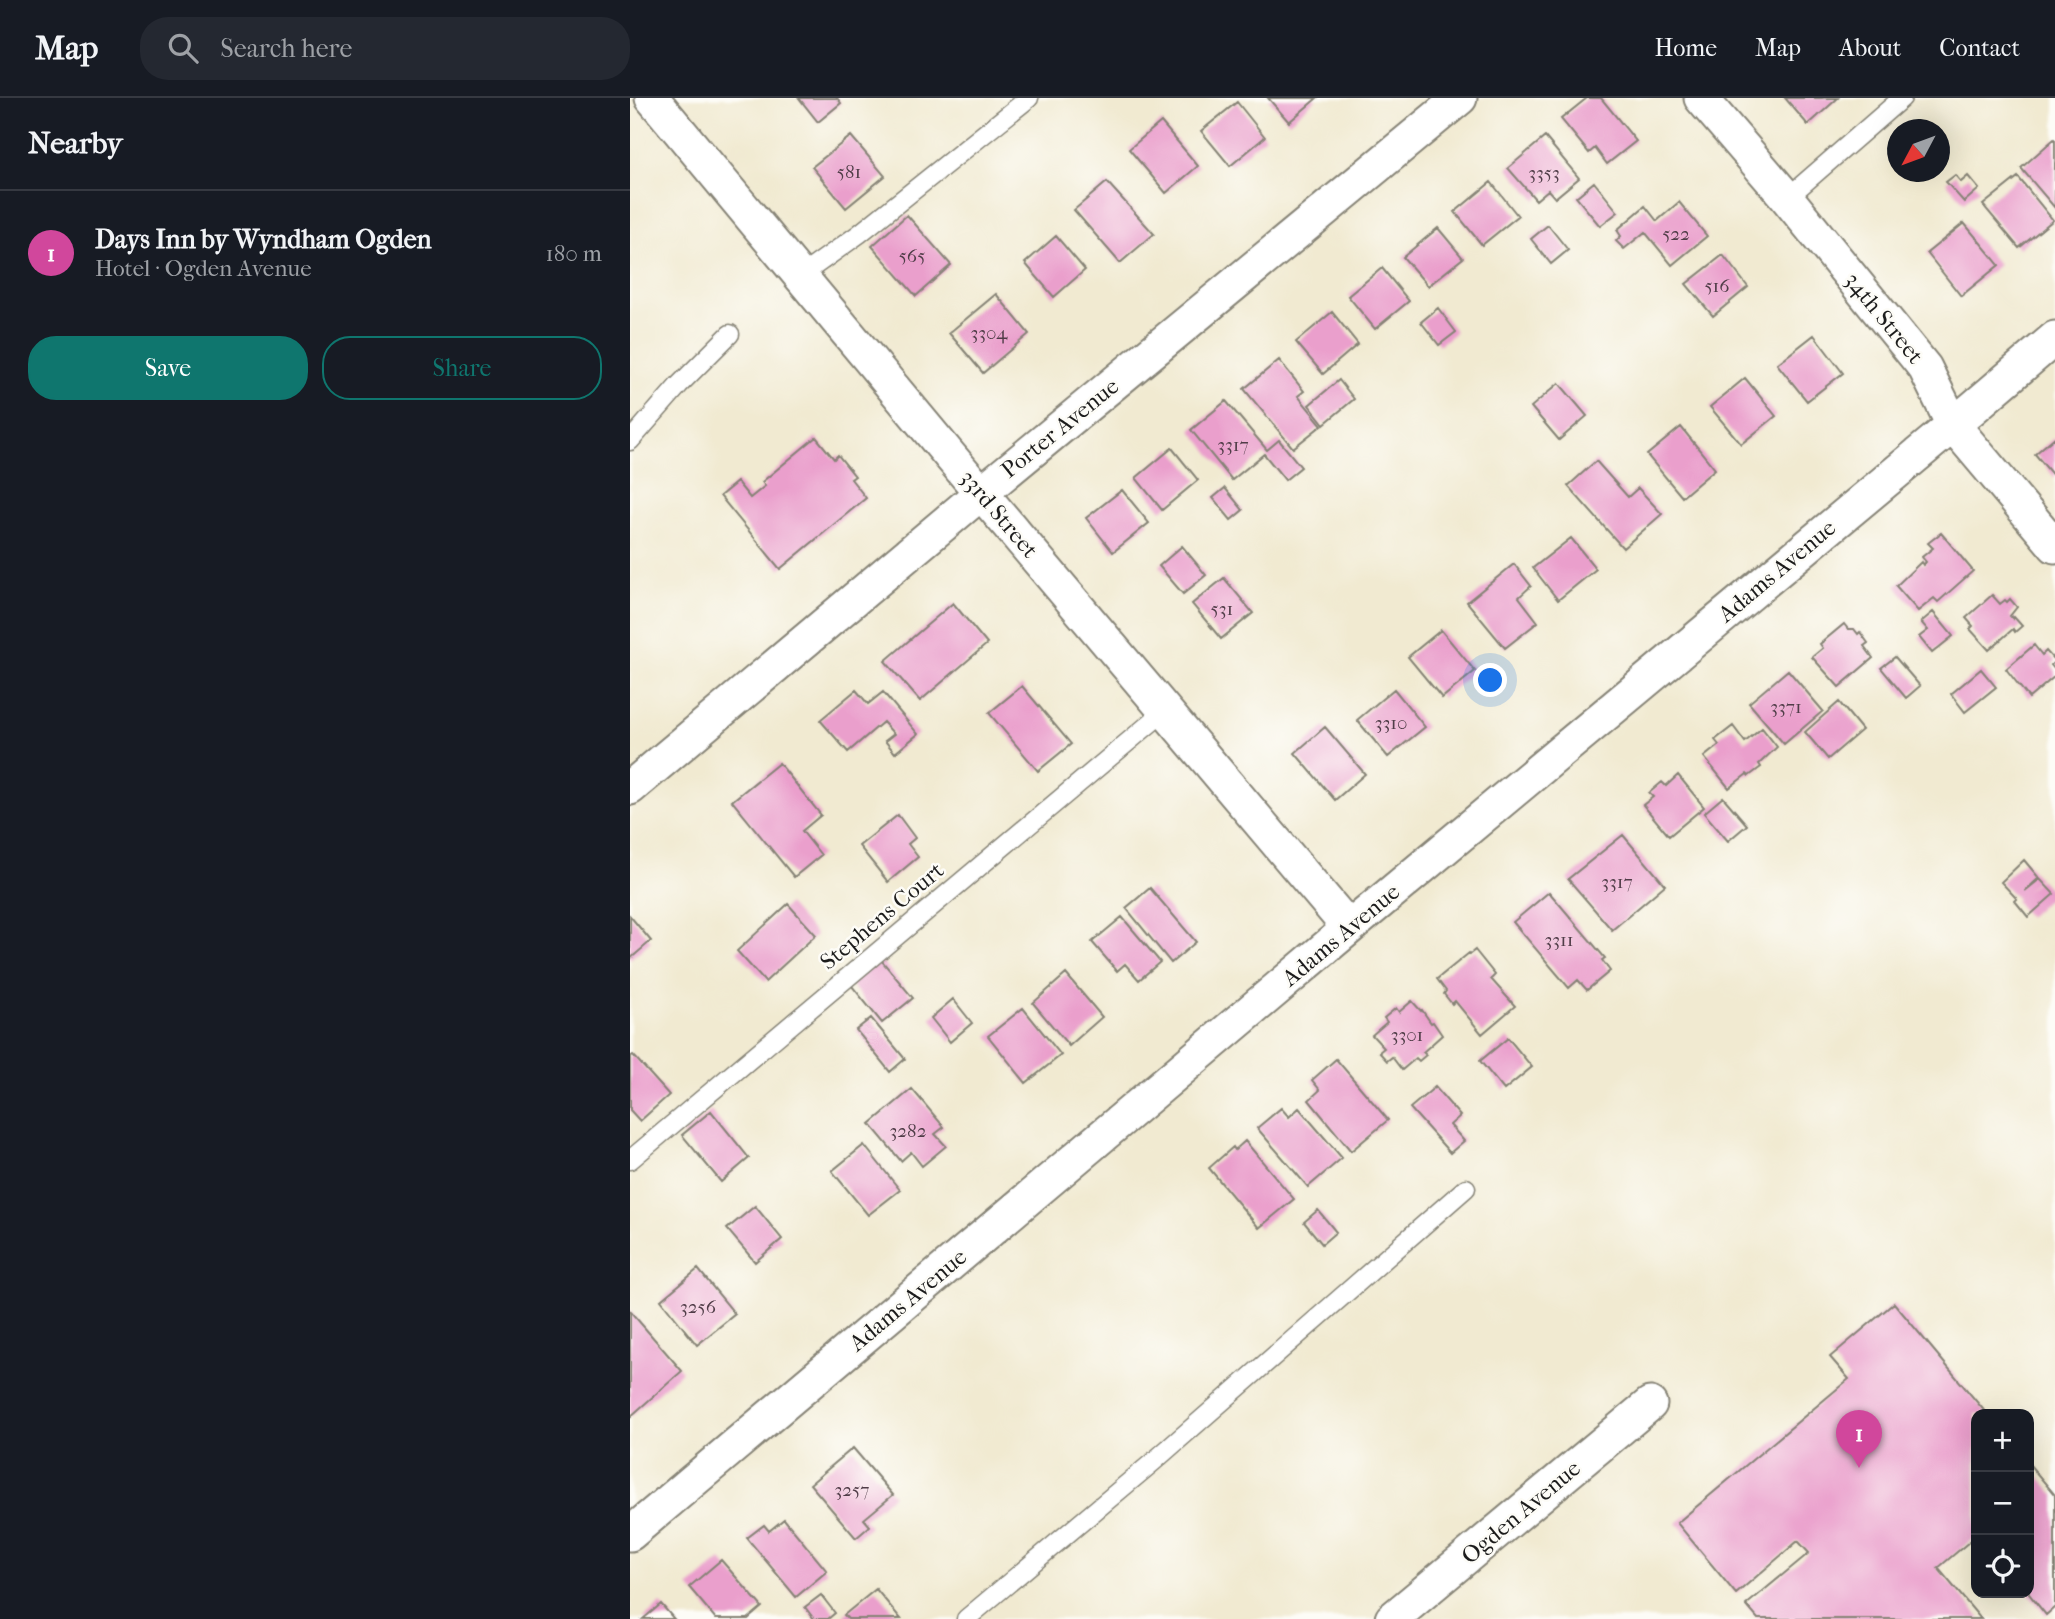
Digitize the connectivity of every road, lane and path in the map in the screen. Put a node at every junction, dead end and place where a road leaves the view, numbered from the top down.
1 (652, 98) edge
2 (1029, 98) edge
3 (1460, 98) edge
4 (1701, 98) edge
5 (1902, 98) edge
6 (1787, 198) junction
7 (799, 277) junction
8 (730, 334) dead end
9 (2055, 338) edge
10 (1954, 425) junction
11 (630, 441) edge
12 (981, 493) junction
13 (2055, 546) edge
14 (1166, 710) junction
15 (630, 788) edge
16 (1349, 928) junction
17 (630, 1160) edge
18 (1466, 1188) dead end
19 (1650, 1404) dead end
20 (630, 1535) edge
21 (966, 1619) edge
22 (1392, 1619) edge

1 - 7 street, 33rd Street
2 - 7 lane
3 - 12 street, Porter Avenue
4 - 6 street, 34th Street
5 - 6 lane
6 - 10 street, 34th Street
7 - 12 street, 33rd Street
8 - 11 lane
9 - 10 street, Adams Avenue
10 - 13 street, 34th Street
10 - 16 street, Adams Avenue
12 - 14 street, 33rd Street
12 - 15 street, Porter Avenue
14 - 16 street, 33rd Street
14 - 17 lane, Stephens Court
16 - 20 street, Adams Avenue
18 - 21 lane
19 - 22 street, Ogden Avenue

